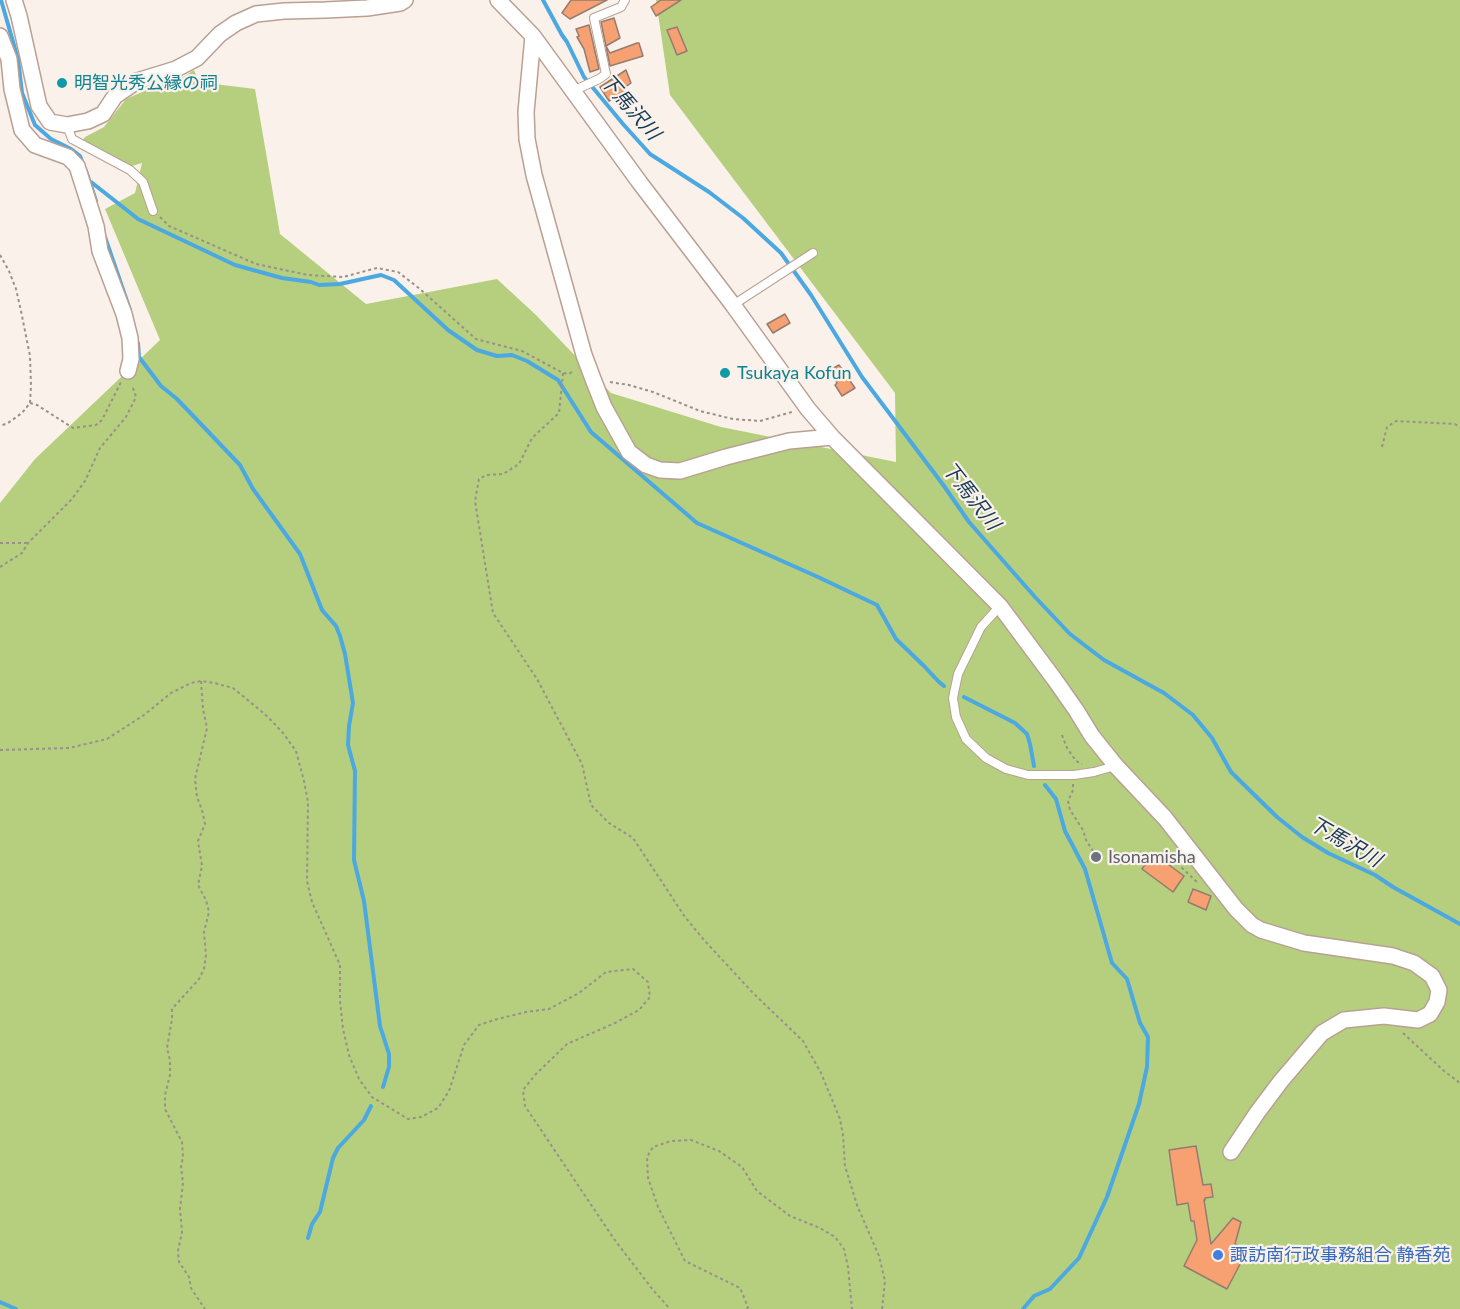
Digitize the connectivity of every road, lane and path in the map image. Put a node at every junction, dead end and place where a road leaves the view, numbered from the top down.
1 (14, 0) edge
2 (405, 0) edge
3 (498, 0) edge
4 (624, 0) edge
5 (0, 36) edge
6 (532, 36) junction
7 (577, 89) junction
8 (68, 125) junction
9 (43, 133) junction
10 (153, 211) joint
11 (813, 253) dead end
12 (0, 255) edge
13 (733, 305) junction
14 (585, 355) junction
15 (128, 371) junction
16 (563, 373) junction
17 (593, 379) junction
18 (30, 403) junction
19 (808, 409) junction
20 (0, 426) edge
21 (1460, 426) edge
22 (832, 437) junction
23 (1382, 447) dead end
24 (0, 543) edge
25 (28, 543) junction
26 (0, 567) edge
27 (1000, 606) junction
28 (201, 681) junction
29 (1062, 735) dead end
30 (0, 750) edge
31 (1116, 766) junction
32 (1094, 772) junction
33 (1074, 775) junction
34 (1093, 851) dead end
35 (1401, 1032) dead end
36 (1460, 1083) edge
37 (1231, 1152) dead end
38 (205, 1309) edge
39 (670, 1309) edge
40 (747, 1309) edge
41 (852, 1309) edge
42 (882, 1309) edge

1 - 9 street
2 - 8 street
3 - 6 street
4 - 7 lane
5 - 9 street
6 - 7 street
6 - 14 street
7 - 13 street
8 - 9 street
8 - 10 lane
9 - 15 street
10 - 16 path
11 - 13 lane
12 - 18 path
13 - 19 street
14 - 16 path
14 - 17 street
15 - 18 path
15 - 25 path
16 - 42 path
17 - 19 path
17 - 22 street
18 - 20 path
19 - 22 street
21 - 23 path
22 - 27 street
24 - 25 path
25 - 26 path
27 - 31 street
27 - 33 lane
28 - 30 path
28 - 38 path
28 - 39 path
29 - 32 path
31 - 32 lane
31 - 37 street
32 - 33 lane
33 - 34 path
35 - 36 path
40 - 41 path

